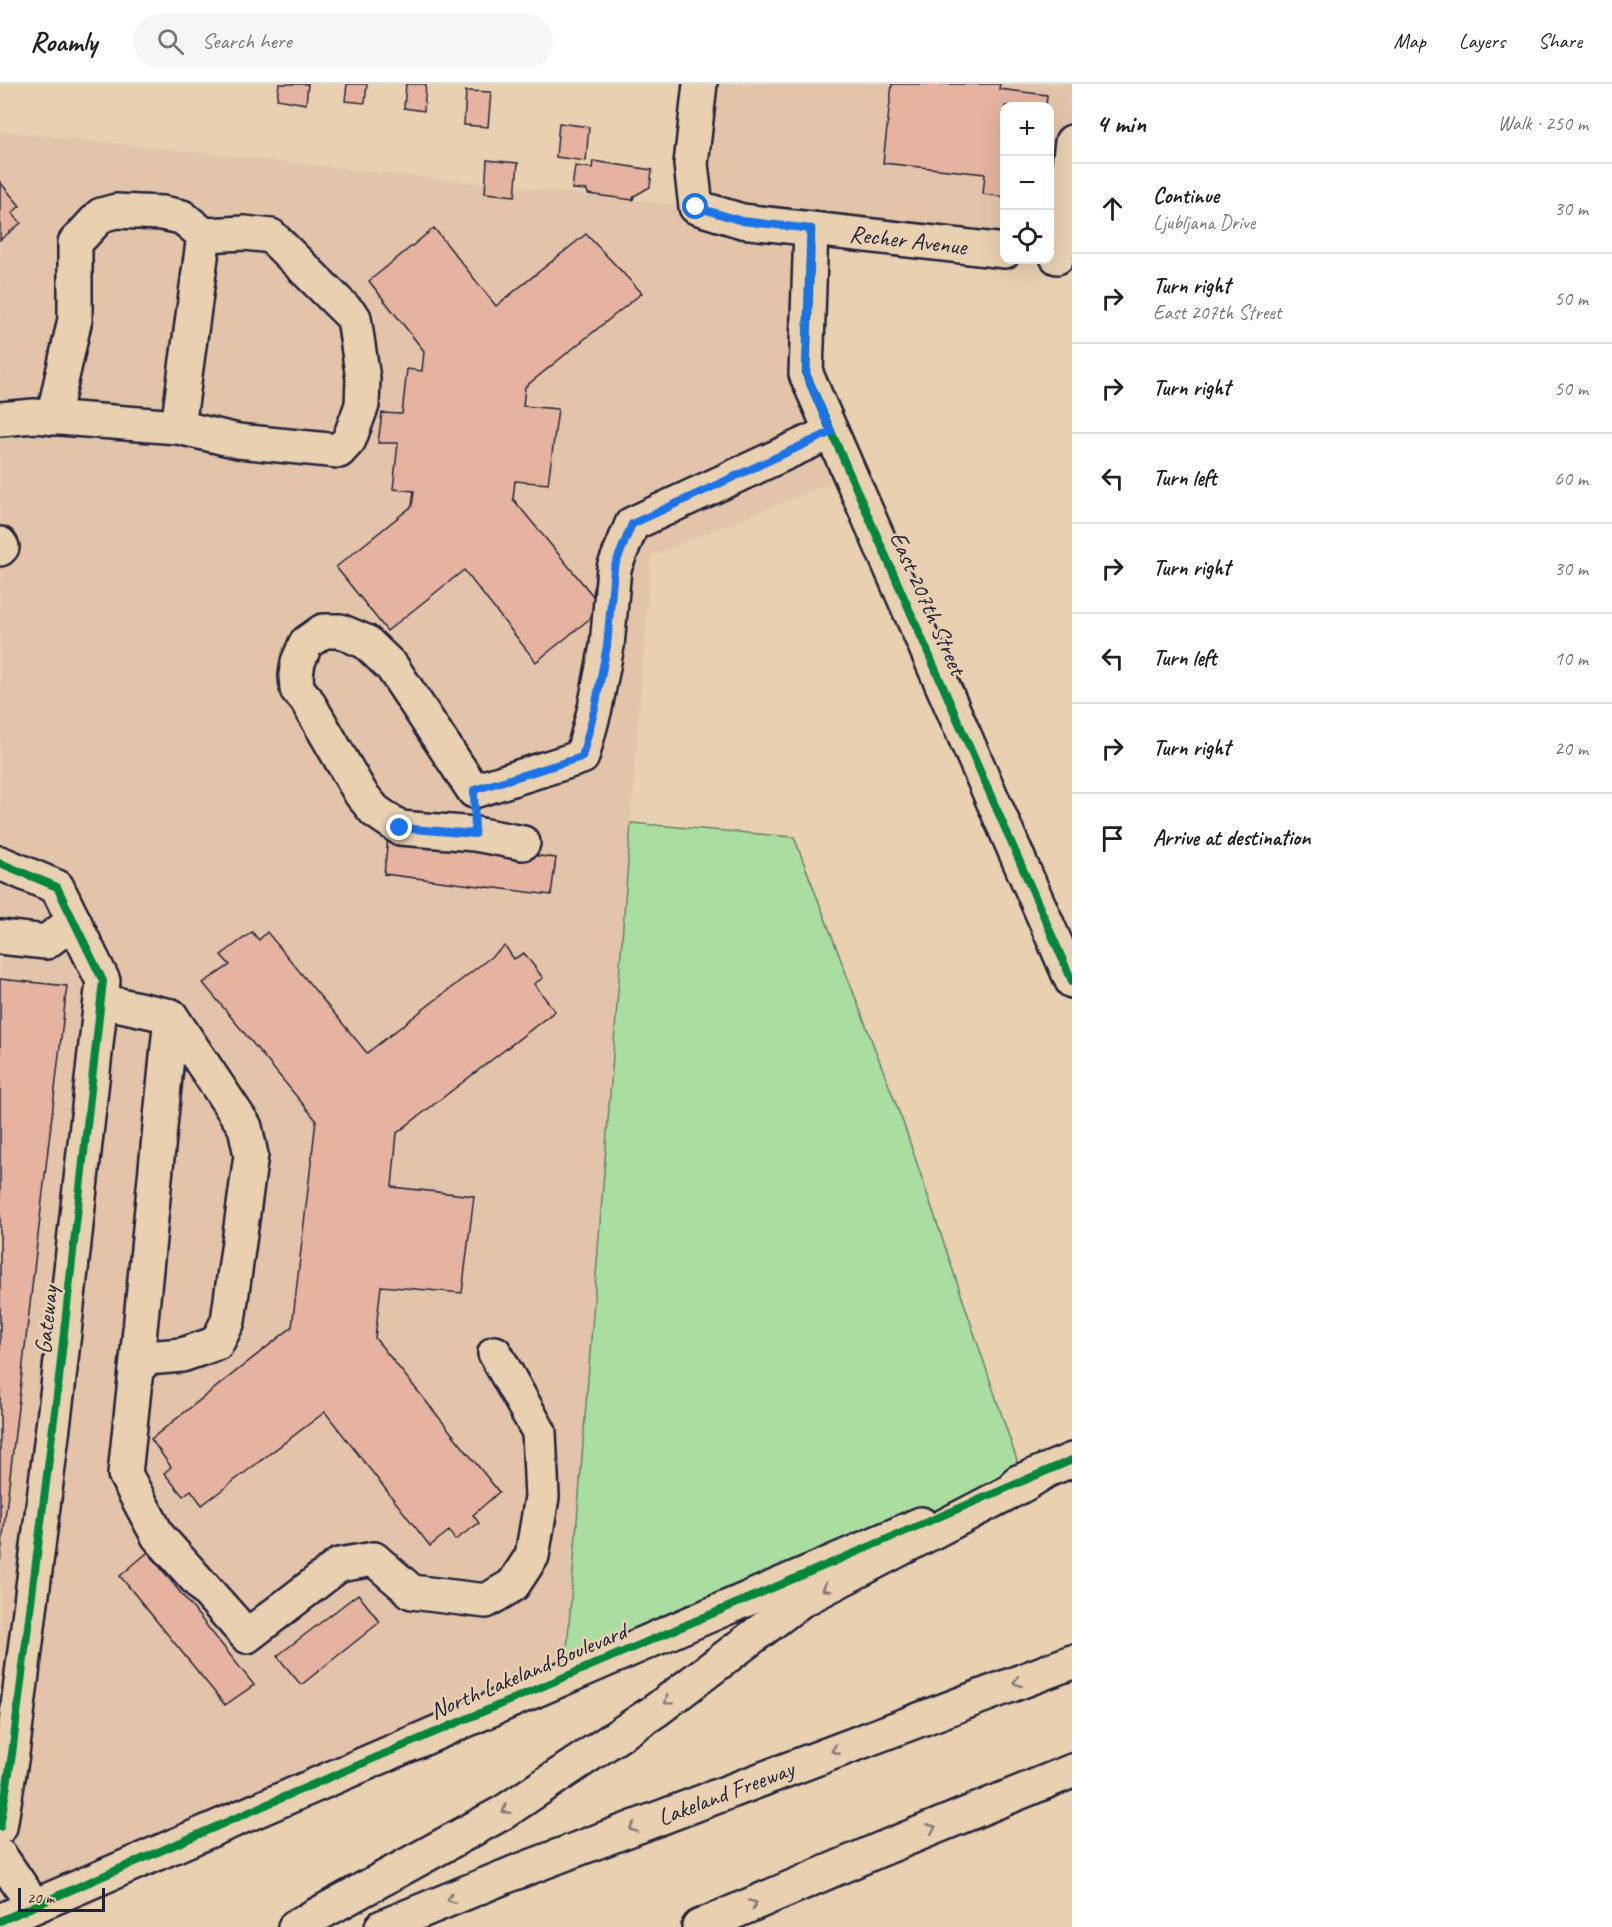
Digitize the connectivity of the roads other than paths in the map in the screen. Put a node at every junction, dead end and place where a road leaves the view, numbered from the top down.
1 (700, 84) edge
2 (1072, 142) edge
3 (811, 229) junction
4 (204, 235) junction
5 (1000, 250) edge
6 (1060, 257) edge
7 (53, 417) junction
8 (0, 419) edge
9 (178, 427) junction
10 (831, 432) junction
11 (474, 790) junction
12 (475, 834) junction
13 (523, 843) dead end
14 (0, 863) edge
15 (74, 921) junction
16 (0, 937) edge
17 (1072, 981) edge
18 (102, 1001) junction
19 (171, 1016) junction
20 (495, 1353) dead end
21 (136, 1370) junction
22 (1058, 1466) edge
23 (1072, 1662) edge
24 (6, 1754) edge
25 (1072, 1771) edge
26 (0, 1827) edge
27 (0, 1856) edge
28 (34, 1906) junction
29 (0, 1921) edge
30 (295, 1927) edge
31 (382, 1927) edge
32 (699, 1927) edge

1 - 3 main road, Recher Avenue
2 - 6 main road
3 - 5 main road, Recher Avenue
3 - 10 main road, East 207th Street
4 - 7 main road
4 - 9 main road
4 - 9 main road
7 - 8 main road
7 - 9 main road
10 - 11 main road
10 - 17 main road, East 207th Street
11 - 12 main road
11 - 12 main road
12 - 13 main road
14 - 15 main road, Gateway
15 - 16 main road
15 - 18 main road, Gateway
18 - 19 main road
18 - 24 main road, Gateway
19 - 21 main road
19 - 21 main road
20 - 21 main road
22 - 28 main road, North Lakeland Boulevard
22 -> 30 main road
23 -> 31 main road, Lakeland Freeway
24 - 26 main road, Gateway
32 -> 25 main road
27 - 28 main road
28 - 29 main road, North Lakeland Boulevard

